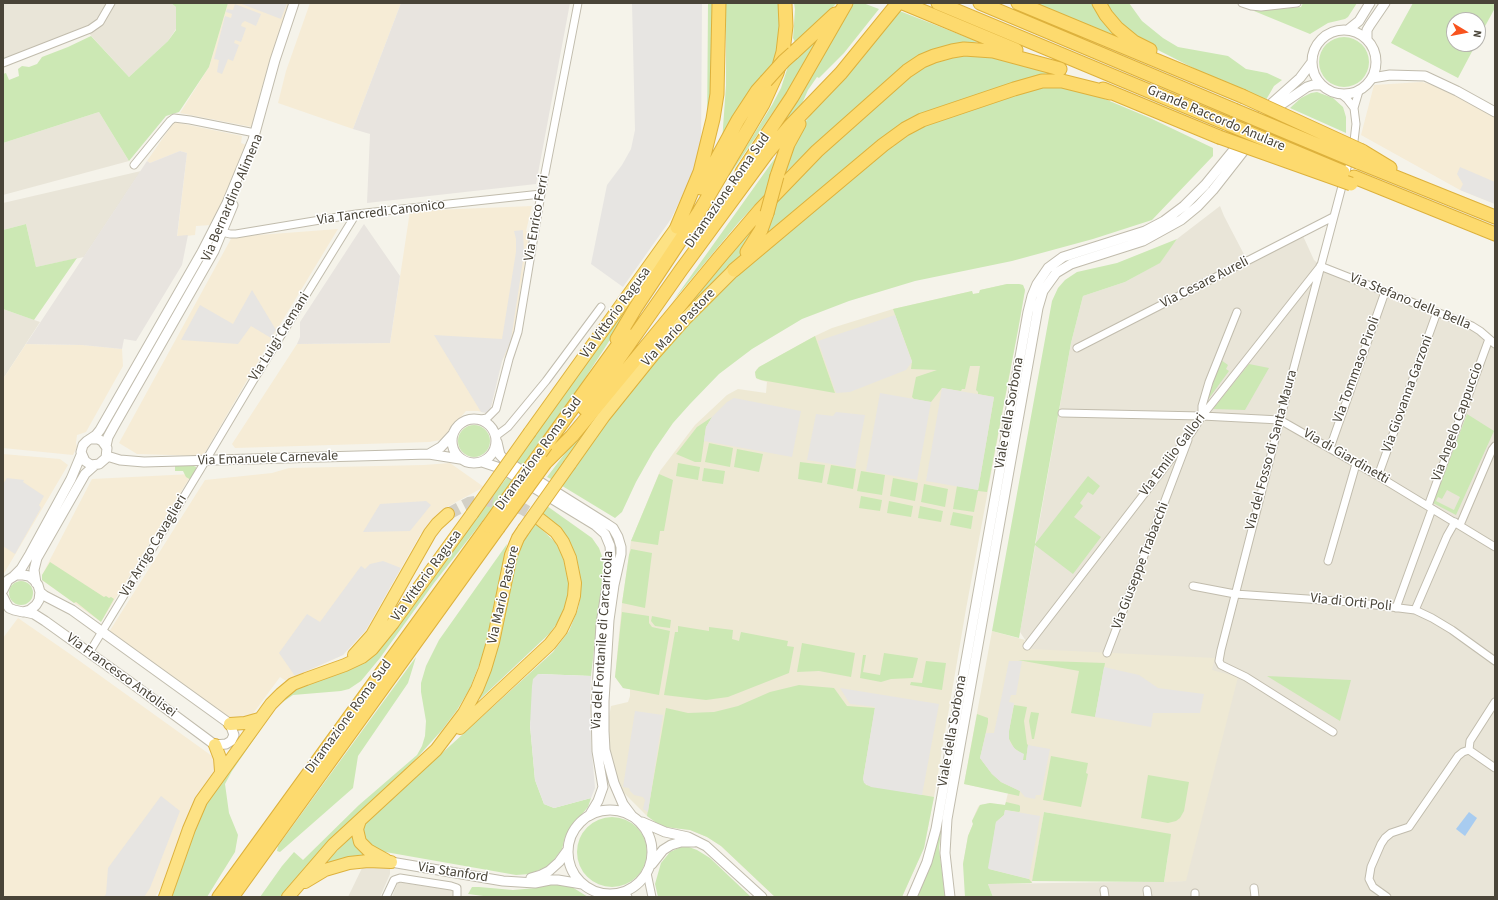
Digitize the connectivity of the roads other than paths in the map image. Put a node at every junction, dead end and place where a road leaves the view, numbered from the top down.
1 (111, 3) edge
2 (294, 3) edge
3 (300, 3) edge
4 (578, 3) edge
5 (719, 3) edge
6 (785, 3) edge
7 (846, 3) edge
8 (898, 3) edge
9 (903, 3) edge
10 (938, 3) edge
11 (980, 3) edge
12 (1018, 3) edge
13 (1099, 3) edge
14 (1242, 3) edge
15 (1297, 3) edge
16 (1370, 3) edge
17 (1386, 3) edge
18 (1349, 29) junction
19 (1367, 39) junction
20 (1312, 62) junction
21 (3, 63) edge
22 (1376, 63) junction
23 (1060, 69) junction
24 (1179, 70) junction
25 (841, 73) junction
26 (1390, 75) junction
27 (1372, 78) junction
28 (1321, 85) junction
29 (1358, 91) junction
30 (1110, 93) junction
31 (1342, 94) junction
32 (1354, 108) junction
33 (1495, 112) edge
34 (255, 133) junction
35 (1360, 156) junction
36 (134, 165) dead end
37 (1352, 180) junction
38 (541, 194) junction
39 (356, 214) junction
40 (1333, 217) junction
41 (1495, 217) edge
42 (677, 227) junction
43 (222, 232) junction
44 (1495, 234) edge
45 (1320, 266) junction
46 (734, 270) junction
47 (1301, 289) junction
48 (1385, 292) junction
49 (1314, 293) junction
50 (601, 307) dead end
51 (1237, 312) dead end
52 (1438, 312) junction
53 (1489, 338) junction
54 (1495, 344) edge
55 (1077, 348) dead end
56 (594, 378) junction
57 (1062, 413) dead end
58 (1202, 416) junction
59 (478, 418) junction
60 (1280, 420) junction
61 (1191, 433) junction
62 (453, 434) junction
63 (90, 439) junction
64 (496, 439) junction
65 (106, 446) junction
66 (1495, 446) edge
67 (1330, 448) junction
68 (429, 454) junction
69 (81, 455) junction
70 (107, 456) junction
71 (460, 459) junction
72 (205, 461) junction
73 (482, 462) junction
74 (546, 464) junction
75 (1356, 464) junction
76 (95, 465) junction
77 (1378, 476) junction
78 (1430, 507) junction
79 (448, 514) tunnel mouth
80 (538, 517) tunnel mouth
81 (1457, 524) junction
82 (493, 527) junction
83 (1495, 547) edge
84 (1328, 561) dead end
85 (14, 576) junction
86 (36, 583) junction
87 (1193, 586) dead end
88 (3, 590) edge
89 (40, 592) junction
90 (1235, 594) junction
91 (3, 597) edge
92 (1396, 608) junction
93 (11, 609) junction
94 (1415, 610) junction
95 (25, 612) junction
96 (3, 615) edge
97 (102, 632) junction
98 (1027, 646) dead end
99 (89, 653) junction
100 (1107, 653) dead end
101 (1495, 661) edge
102 (345, 665) junction
103 (1495, 702) edge
104 (259, 719) junction
105 (230, 724) junction
106 (1333, 732) dead end
107 (215, 746) junction
108 (436, 750) junction
109 (1469, 750) junction
110 (1495, 768) edge
111 (221, 771) junction
112 (366, 814) junction
113 (589, 816) junction
114 (636, 819) junction
115 (699, 843) junction
116 (567, 851) junction
117 (391, 862) junction
118 (652, 864) junction
119 (647, 873) junction
120 (516, 882) junction
121 (582, 884) junction
122 (1254, 888) dead end
123 (614, 894) junction
124 (288, 896) edge
125 (165, 897) edge
126 (219, 897) edge
127 (232, 897) edge
128 (386, 897) edge
129 (457, 897) edge
130 (628, 897) edge
131 (652, 897) edge
132 (762, 897) edge
133 (912, 897) edge
134 (950, 897) edge
135 (1255, 897) edge
136 (1387, 897) edge

1 - 21 street
2 - 34 street, Via Bernardino Alimena
3 - 43 street, Via Bernardino Alimena
4 - 38 street, Via Enrico Ferri
5 - 42 highway
6 - 56 highway
7 - 42 highway, bridge
7 - 56 highway, Diramazione Roma Sud
8 - 25 highway
9 - 23 highway
10 - 37 highway, Grande Raccordo Anulare, bridge
11 - 35 highway, Grande Raccordo Anulare, bridge
12 - 24 highway
13 - 24 highway
14 - 15 street
16 - 18 street
17 - 19 street
18 - 19 street
18 - 20 street
19 - 22 street
20 - 28 street
20 - 133 street, Viale della Sorbona
22 - 26 street
22 - 27 street
23 - 30 highway
23 - 74 highway
24 - 35 highway, bridge
25 - 46 highway, bridge
25 - 74 highway
26 - 27 street
26 - 33 street
27 - 29 street
28 - 31 street
28 - 134 street, Viale della Sorbona
29 - 31 street
29 - 32 street, Via del Fosso di Santa Maura
30 - 37 highway, bridge
30 - 46 highway
31 - 32 street
32 - 40 street, Via del Fosso di Santa Maura
34 - 36 street, Via Bernardino Alimena
34 - 63 street, Via Bernardino Alimena
35 - 41 highway, Grande Raccordo Anulare
37 - 44 highway, Grande Raccordo Anulare
38 - 39 street, Via Tancredi Canonico
38 - 59 street, Via Enrico Ferri
39 - 43 street, Via Tancredi Canonico
39 - 72 street, Via Luigi Cremani
40 - 45 street, Via del Fosso di Santa Maura
40 - 55 street, Via Cesare Aureli
42 - 102 highway, Via Vittorio Ragusa, bridge
43 - 65 street, Via Bernardino Alimena
45 - 47 street, Via Emilio Gallori
45 - 48 street, Via Stefano della Bella
45 - 49 street, Via del Fosso di Santa Maura
46 - 108 highway, Via Mario Pastore, bridge
47 - 49 street
47 - 58 street, Via Emilio Gallori
48 - 52 street, Via Stefano della Bella
48 - 67 street, Via Tommaso Piroli
49 - 60 street, Via del Fosso di Santa Maura
50 - 64 street
51 - 58 street
52 - 53 street, Via Stefano della Bella
52 - 77 street, Via Giovanna Garzoni
53 - 54 street, Via Stefano della Bella
53 - 78 street, Via Angelo Cappuccio
56 - 82 highway, Diramazione Roma Sud, bridge
57 - 58 street, Via di Giardinetti
58 - 60 street, Via di Giardinetti
58 - 61 street, Via Emilio Gallori
59 - 62 street
59 - 64 street
60 - 67 street, Via di Giardinetti
60 - 90 street, Via del Fosso di Santa Maura
61 - 98 street, Via Emilio Gallori
61 - 100 street, Via Giuseppe Trabacchi
62 - 68 street
62 - 71 street
63 - 65 street
63 - 69 street
64 - 73 street
64 - 114 street, Via del Fontanile di Carcaricola
65 - 70 street
66 - 81 street
67 - 75 street, Via di Giardinetti
68 - 71 street, Via Emanuele Carnevale
68 - 72 street, Via Emanuele Carnevale
69 - 76 street
69 - 85 street
70 - 72 street, Via Emanuele Carnevale
70 - 76 street
71 - 73 street
72 - 97 street, Via Arrigo Cavaglieri
73 - 113 street, Via del Fontanile di Carcaricola
74 - 82 highway, Diramazione Roma Sud, bridge
75 - 77 street, Via di Giardinetti
75 - 84 street
76 - 86 street
77 - 78 street, Via di Giardinetti
78 - 81 street, Via di Giardinetti
78 - 92 street, Via Angelo Cappuccio
79 - 102 highway
80 - 108 highway
81 - 83 street, Via di Giardinetti
81 - 94 street
82 - 126 highway, Diramazione Roma Sud
82 - 127 highway, Diramazione Roma Sud
85 - 86 street
85 - 88 street
86 - 89 street
87 - 90 street, Via di Orti Poli
89 - 95 street
89 - 97 street, Via Francesco Antolisei
90 - 92 street, Via di Orti Poli
90 - 106 street, Via del Fosso di Santa Maura
91 - 93 street
92 - 94 street, Via di Orti Poli
93 - 95 street, Via Francesco Antolisei
93 - 96 street
94 - 101 street, Via di Orti Poli
95 - 99 street, Via Francesco Antolisei
97 - 99 street, Via Arrigo Cavaglieri
97 - 105 street, Via Francesco Antolisei
99 - 107 street, Via Francesco Antolisei
102 - 104 highway, Via Vittorio Ragusa
103 - 109 street
104 - 105 highway
104 - 111 highway, Via Vittorio Ragusa
105 - 107 street
107 - 111 highway
108 - 112 highway, Via Mario Pastore
109 - 110 street
109 - 136 street
111 - 125 highway, Via Vittorio Ragusa
112 - 117 highway
112 - 124 highway, Via Mario Pastore
113 - 114 street
113 - 116 street
114 - 115 street
114 - 118 street
115 - 118 street
115 - 132 street
116 - 120 street, Via Stanford
116 - 121 street
117 - 120 street, Via Stanford
117 - 124 highway
118 - 119 street
119 - 123 street
119 - 131 street
120 - 121 street, Via Stanford
121 - 123 street
122 - 135 street
123 - 130 street
128 - 129 street

